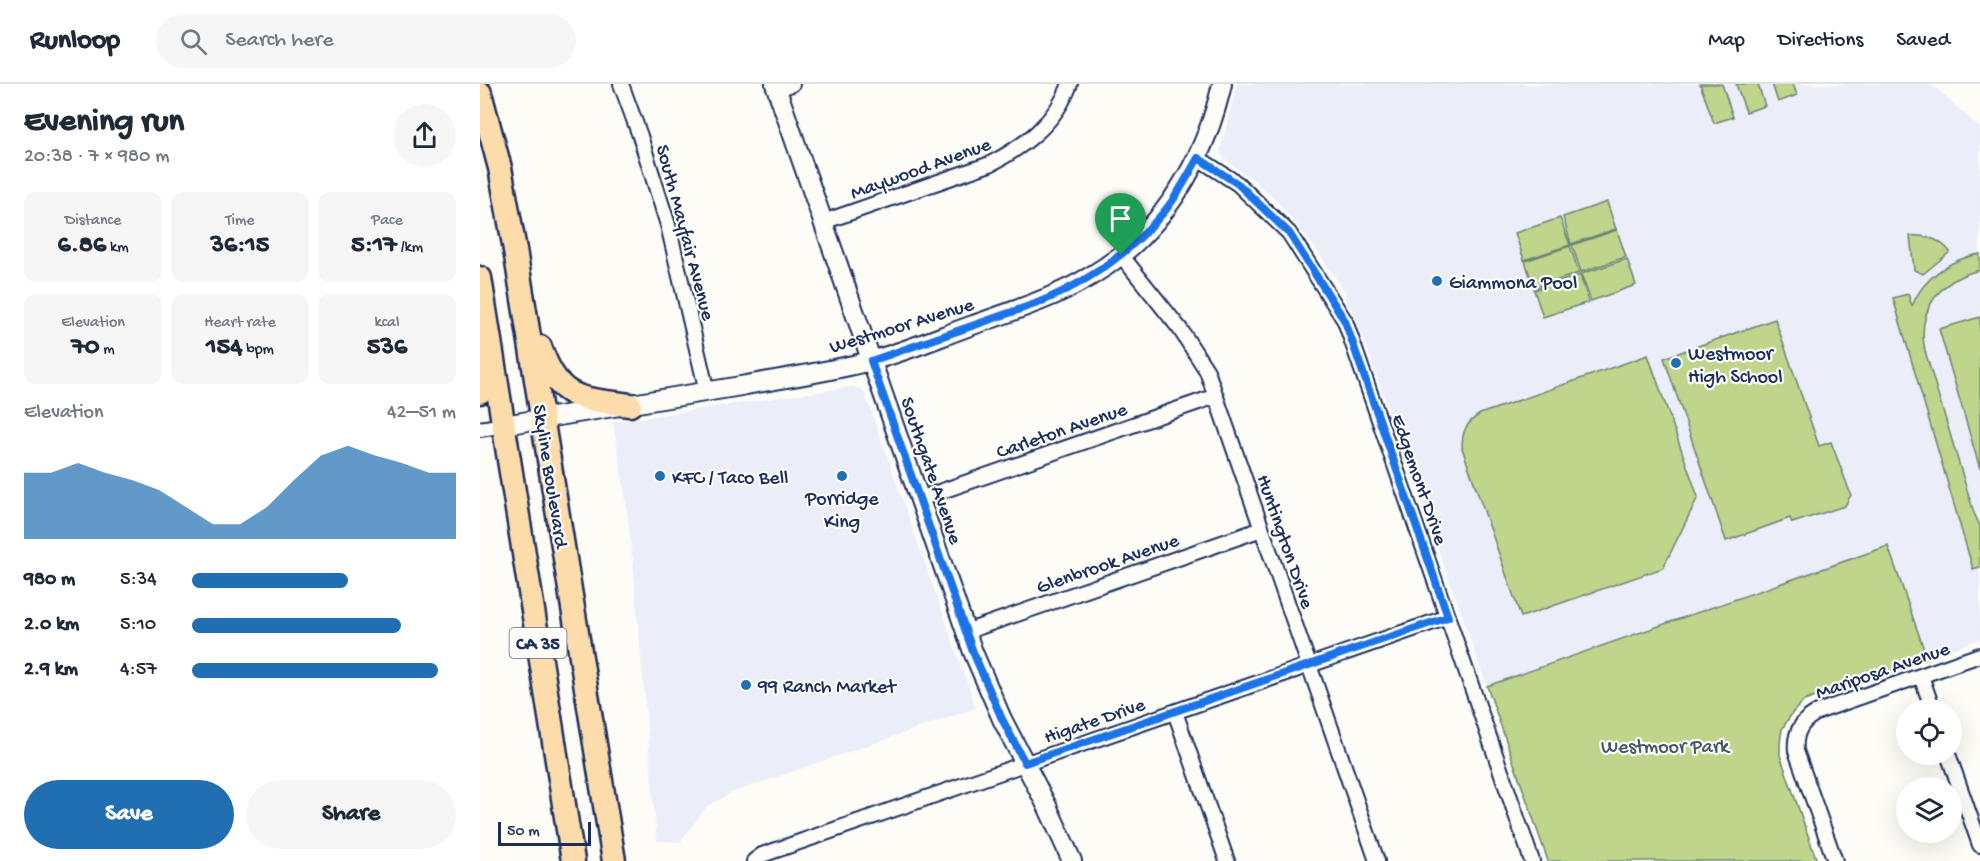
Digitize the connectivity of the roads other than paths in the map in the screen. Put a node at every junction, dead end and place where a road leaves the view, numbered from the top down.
1 (621, 84) edge
2 (1070, 84) edge
3 (1222, 84) edge
4 (781, 86) edge
5 (480, 93) edge
6 (1198, 158) junction
7 (823, 222) junction
8 (1121, 255) junction
9 (481, 286) edge
10 (524, 303) junction
11 (871, 361) junction
12 (480, 392) edge
13 (707, 392) junction
14 (1216, 396) junction
15 (630, 405) junction
16 (543, 419) junction
17 (504, 425) junction
18 (480, 429) edge
19 (919, 499) junction
20 (1262, 529) junction
21 (1448, 617) junction
22 (965, 632) junction
23 (1980, 655) edge
24 (1309, 665) junction
25 (1921, 676) junction
26 (1929, 699) edge
27 (1175, 712) junction
28 (1025, 763) junction
29 (1952, 765) edge
30 (1980, 845) edge
31 (573, 861) edge
32 (614, 861) edge
33 (754, 861) edge
34 (1072, 861) edge
35 (1227, 861) edge
36 (1377, 861) edge
37 (1532, 861) edge
38 (1835, 861) edge

1 - 13 street, South Mayfair Avenue
2 - 7 street, Maywood Avenue
3 - 6 street, Westmoor Avenue
4 - 7 street, Southgate Avenue
5 - 10 main road, Skyline Boulevard / CA 35
6 - 8 street, Westmoor Avenue
6 - 21 street, Edgemont Drive
7 - 11 street, Southgate Avenue
8 - 11 street, Westmoor Avenue
8 - 14 street, Huntington Drive
9 - 12 main road
9 - 17 main road, Skyline Boulevard / CA 35
10 - 15 main road
10 - 16 main road, Skyline Boulevard / CA 35
11 - 13 street, Westmoor Avenue
11 - 19 street, Southgate Avenue
13 - 15 street, Westmoor Avenue
14 - 19 street, Carleton Avenue
14 - 20 street, Huntington Drive
15 - 16 street, Westmoor Avenue
16 - 17 street, Westmoor Avenue
16 - 32 main road, Skyline Boulevard / CA 35
17 - 18 street, Westmoor Avenue
17 - 31 main road, Skyline Boulevard / CA 35
19 - 22 street, Southgate Avenue
20 - 22 street, Glenbrook Avenue
20 - 24 street, Huntington Drive
21 - 24 street, Higate Drive
21 - 37 street, Edgemont Drive
22 - 28 street, Southgate Avenue
23 - 25 street, Mariposa Avenue
24 - 27 street, Higate Drive
24 - 36 street, Huntington Drive
25 - 26 street
25 - 38 street, Mariposa Avenue
27 - 28 street, Higate Drive
27 - 35 street
28 - 33 street, Higate Drive
28 - 34 street, Southgate Avenue
29 - 30 street

